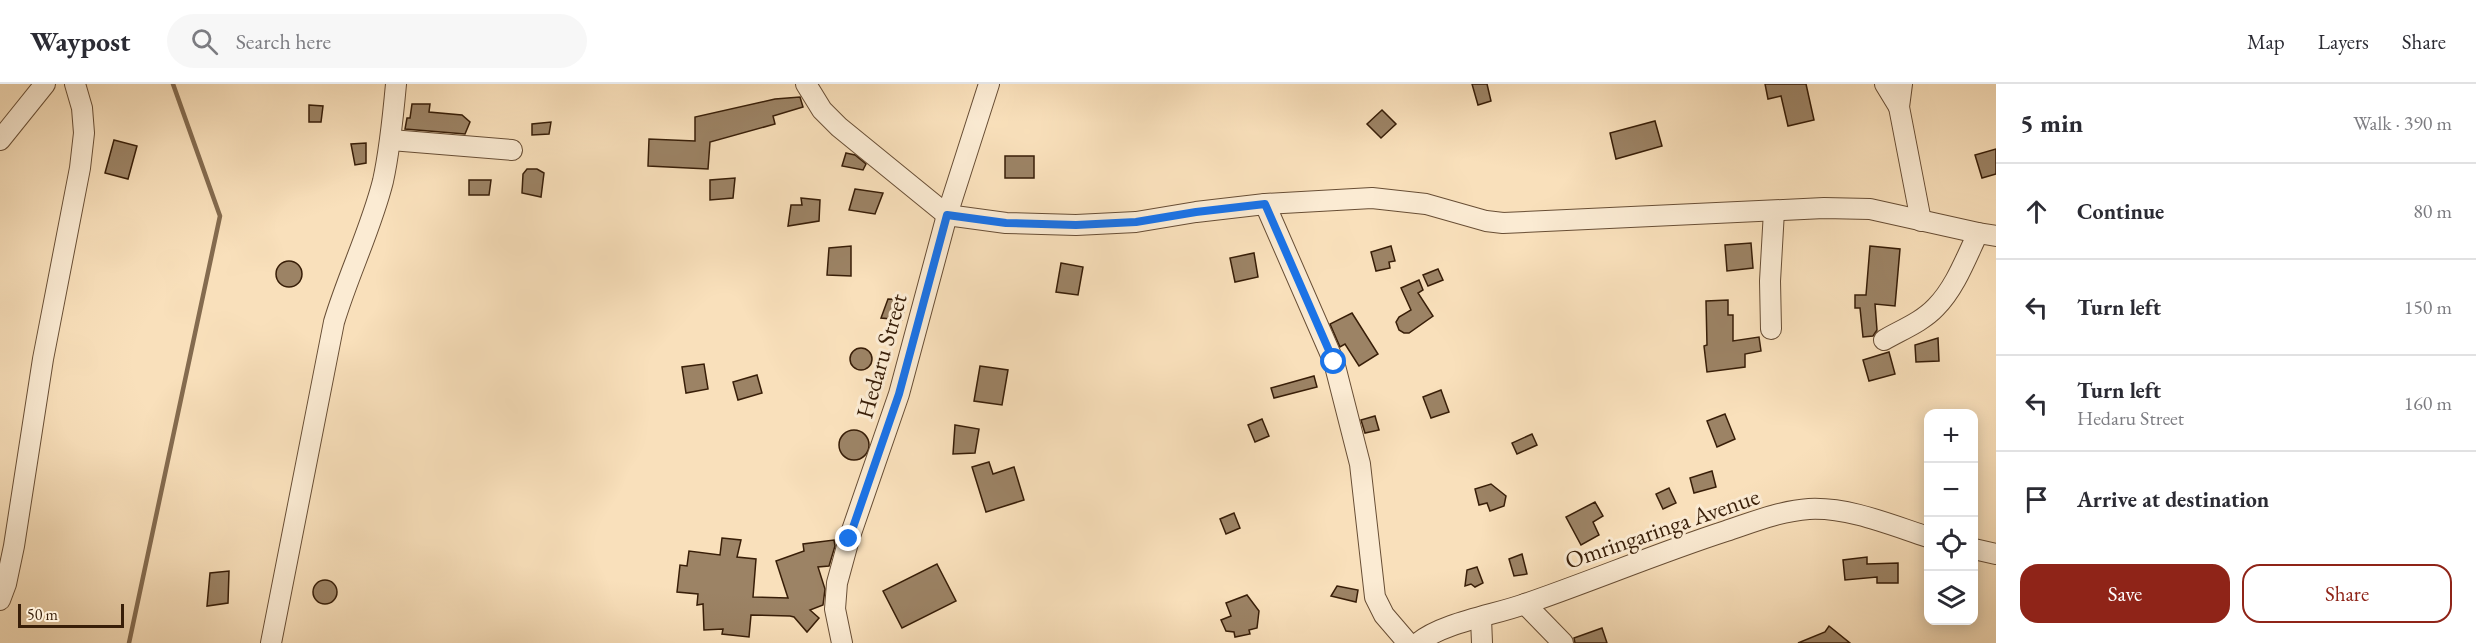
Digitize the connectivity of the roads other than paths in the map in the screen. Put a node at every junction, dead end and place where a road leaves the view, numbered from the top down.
1 (45, 84) edge
2 (75, 84) edge
3 (396, 84) edge
4 (806, 84) edge
5 (989, 84) edge
6 (1885, 84) edge
7 (1902, 84) edge
8 (1899, 107) junction
9 (0, 140) edge
10 (391, 140) junction
11 (512, 150) dead end
12 (1265, 204) junction
13 (1774, 211) junction
14 (947, 215) junction
15 (1921, 221) junction
16 (1987, 234) edge
17 (1771, 329) dead end
18 (1884, 340) dead end
19 (1924, 536) edge
20 (1978, 550) edge
21 (1996, 554) edge
22 (0, 600) edge
23 (1526, 604) junction
24 (1481, 618) junction
25 (271, 643) edge
26 (842, 643) edge
27 (1408, 643) edge
28 (1419, 643) edge
29 (1482, 643) edge
30 (1563, 643) edge

1 - 9 street
2 - 22 street
3 - 10 street
4 - 14 street
5 - 14 street, Hedaru Street
6 - 8 street
7 - 8 street
8 - 15 street
10 - 11 street
10 - 25 street
12 - 13 street
12 - 14 street
12 - 27 street
13 - 15 street
13 - 17 street
14 - 26 street, Hedaru Street
15 - 16 street
16 - 18 street
19 - 23 street, Omringaringa Avenue
20 - 21 street
23 - 24 street, Omringaringa Avenue
23 - 30 street
24 - 28 street, Omringaringa Avenue
24 - 29 street

